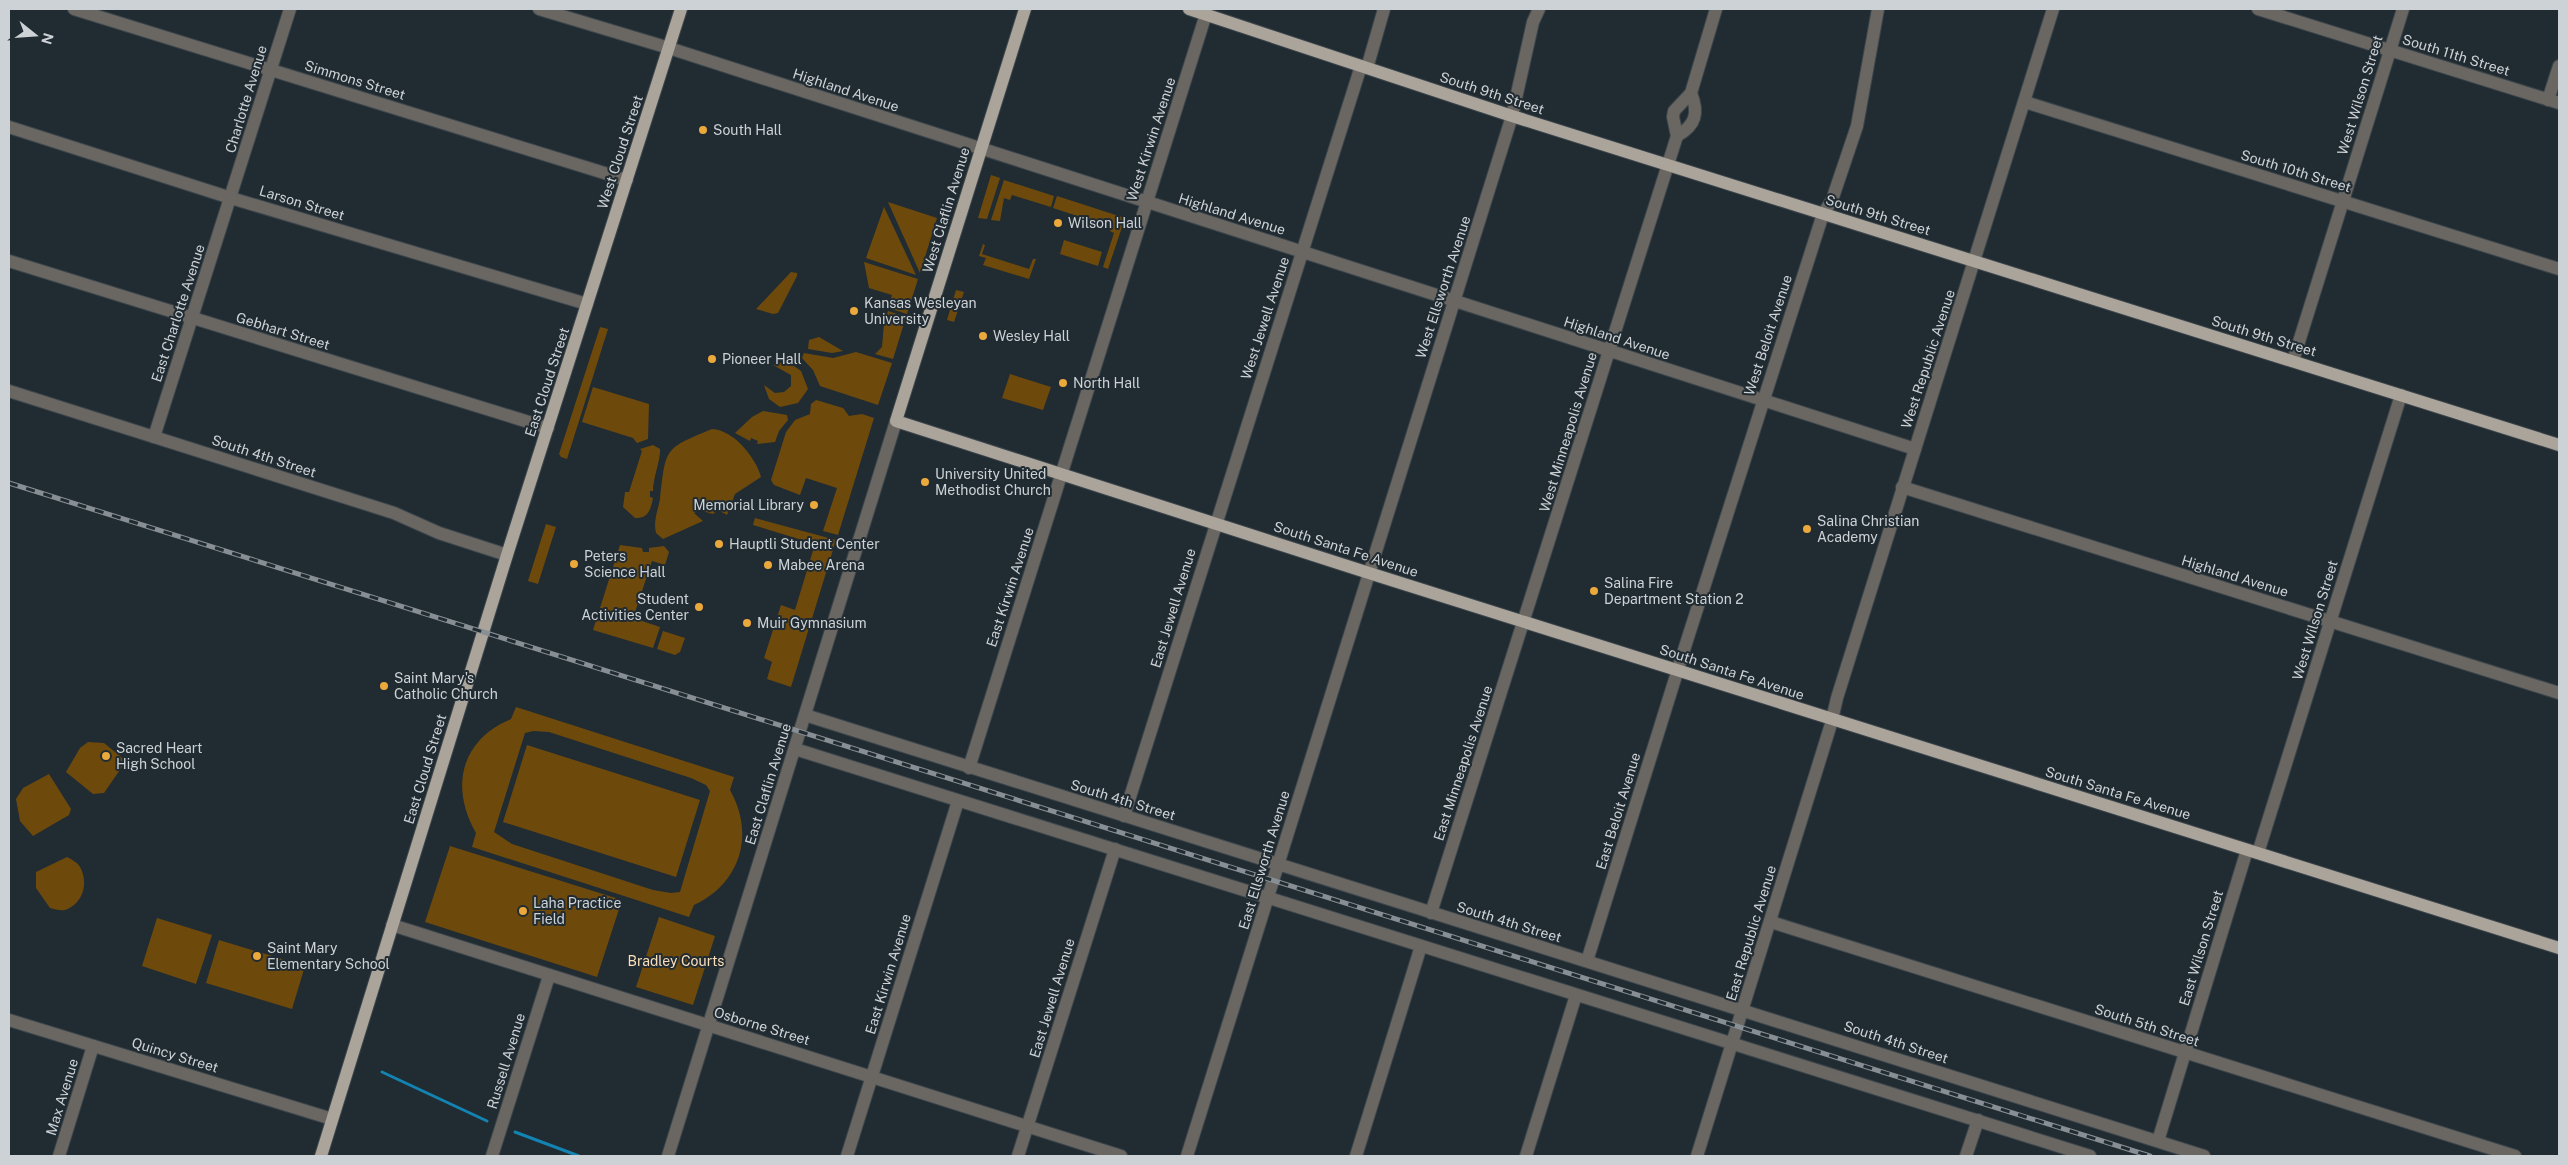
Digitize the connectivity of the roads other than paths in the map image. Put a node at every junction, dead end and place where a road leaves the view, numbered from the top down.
1 (74, 9) edge
2 (290, 9) edge
3 (539, 9) edge
4 (681, 9) edge
5 (1024, 9) edge
6 (1384, 9) edge
7 (1539, 9) edge
8 (1716, 9) edge
9 (1878, 9) edge
10 (2053, 9) edge
11 (2258, 9) edge
12 (2403, 9) edge
13 (1197, 11) edge
14 (669, 48) junction
15 (2390, 50) junction
16 (2559, 66) edge
17 (1364, 67) junction
18 (271, 70) junction
19 (1690, 93) junction
20 (2025, 102) junction
21 (2554, 102) edge
22 (1512, 116) junction
23 (9, 127) edge
24 (1677, 136) junction
25 (980, 149) junction
26 (1668, 165) junction
27 (627, 180) junction
28 (231, 198) junction
29 (2343, 201) junction
30 (1146, 203) junction
31 (1823, 214) junction
32 (1302, 252) junction
33 (9, 261) edge
34 (1975, 262) junction
35 (2559, 269) edge
36 (1454, 301) junction
37 (587, 304) junction
38 (192, 318) junction
39 (1609, 351) junction
40 (2293, 361) junction
41 (9, 391) edge
42 (2401, 395) junction
43 (1762, 401) junction
44 (896, 420) junction
45 (548, 428) junction
46 (154, 437) junction
47 (2559, 445) edge
48 (1915, 449) junction
49 (1062, 473) junction
50 (1902, 487) junction
51 (1215, 523) junction
52 (507, 555) junction
53 (1369, 573) junction
54 (2331, 621) junction
55 (1524, 622) junction
56 (1677, 670) junction
57 (2559, 693) edge
58 (805, 715) junction
59 (1830, 719) junction
60 (795, 749) junction
61 (969, 768) junction
62 (958, 801) junction
63 (1124, 816) junction
64 (1115, 849) junction
65 (2252, 851) junction
66 (1278, 864) junction
67 (1267, 898) junction
68 (1431, 914) junction
69 (1771, 922) junction
70 (392, 925) junction
71 (1421, 946) junction
72 (2559, 948) edge
73 (1587, 961) junction
74 (549, 976) junction
75 (1576, 995) junction
76 (1743, 1010) junction
77 (9, 1020) edge
78 (710, 1025) junction
79 (1732, 1045) junction
80 (94, 1046) junction
81 (2184, 1052) junction
82 (872, 1076) junction
83 (332, 1119) junction
84 (1978, 1120) junction
85 (1027, 1127) junction
86 (2158, 1141) junction
87 (59, 1156) edge
88 (321, 1156) edge
89 (492, 1156) edge
90 (668, 1156) edge
91 (847, 1156) edge
92 (1018, 1156) edge
93 (1122, 1156) edge
94 (1187, 1156) edge
95 (1356, 1156) edge
96 (1526, 1156) edge
97 (1697, 1156) edge
98 (1966, 1156) edge
99 (2090, 1156) edge
100 (2204, 1156) edge
101 (2515, 1156) edge

1 - 18 street, Simmons Street
2 - 18 street, Charlotte Avenue
3 - 14 street, Highland Avenue
4 - 14 main road, West Cloud Street
5 - 25 main road, West Claflin Avenue
6 - 17 street, West Jewell Avenue
7 - 22 street, West Ellsworth Avenue
8 - 19 street
9 - 31 street, West Beloit Avenue
10 - 20 street, West Republic Avenue
11 - 15 street, South 11th Street
12 - 15 street, West Wilson Street
13 - 17 main road, South 9th Street
13 - 30 street, West Kirwin Avenue
14 - 25 street, Highland Avenue
14 - 27 main road, West Cloud Street
15 - 21 street, South 11th Street
15 - 29 street, West Wilson Street
16 - 21 street
17 - 22 main road, South 9th Street
17 - 32 street, West Jewell Avenue
18 - 27 street, Simmons Street
18 - 28 street, Charlotte Avenue
19 - 24 street
19 - 24 street
20 - 29 street, South 10th Street
20 - 34 street, West Republic Avenue
22 - 26 main road, South 9th Street
22 - 36 street, West Ellsworth Avenue
23 - 28 street, Larson Street
24 - 26 street, West Minneapolis Avenue
25 - 30 street, Highland Avenue
25 - 44 main road, West Claflin Avenue
26 - 31 main road, South 9th Street
26 - 39 street, West Minneapolis Avenue
27 - 37 main road, West Cloud Street
28 - 37 street, Larson Street
28 - 38 street, East Charlotte Avenue
29 - 35 street, South 10th Street
29 - 40 street, West Wilson Street
30 - 32 street, Highland Avenue
30 - 49 street, West Kirwin Avenue
31 - 34 main road, South 9th Street
31 - 43 street, West Beloit Avenue
32 - 36 street, Highland Avenue
32 - 51 street, West Jewell Avenue
33 - 38 street, Gebhart Street
34 - 40 main road, South 9th Street
34 - 48 street, West Republic Avenue
36 - 39 street, Highland Avenue
36 - 53 street, West Ellsworth Avenue
37 - 45 main road, East Cloud Street
38 - 45 street, Gebhart Street
38 - 46 street, East Charlotte Avenue
39 - 43 street, Highland Avenue
39 - 55 street, West Minneapolis Avenue
40 - 42 main road, South 9th Street
41 - 46 street, South 4th Street
42 - 47 main road, South 9th Street
42 - 54 street, West Wilson Street
43 - 48 street, Highland Avenue
43 - 56 street, West Beloit Avenue
44 - 49 main road, South Santa Fe Avenue
44 - 58 street, East Claflin Avenue
45 - 52 main road, East Cloud Street
46 - 52 street, South 4th Street
48 - 50 street, West Republic Avenue
49 - 51 main road, South Santa Fe Avenue
49 - 61 street, East Kirwin Avenue
50 - 54 street, Highland Avenue
50 - 59 street, West Republic Avenue
51 - 53 main road, South Santa Fe Avenue
51 - 63 street, East Jewell Avenue
52 - 70 main road, East Cloud Street
53 - 55 main road, South Santa Fe Avenue
53 - 66 street, East Ellsworth Avenue
54 - 57 street, Highland Avenue
54 - 65 street, West Wilson Street
55 - 56 main road, South Santa Fe Avenue
55 - 68 street, East Minneapolis Avenue
56 - 59 main road, South Santa Fe Avenue
56 - 73 street, East Beloit Avenue
58 - 60 street, East Claflin Avenue
58 - 61 street, South 4th Street
59 - 65 main road, South Santa Fe Avenue
59 - 69 street, East Republic Avenue
60 - 62 street
60 - 78 street, East Claflin Avenue
61 - 63 street, South 4th Street
62 - 64 street
62 - 82 street, East Kirwin Avenue
63 - 66 street, South 4th Street
64 - 67 street
64 - 85 street, East Jewell Avenue
65 - 72 main road, South Santa Fe Avenue
65 - 81 street, East Wilson Street
66 - 67 street, East Ellsworth Avenue
66 - 68 street, South 4th Street
67 - 71 street
67 - 94 street, East Ellsworth Avenue
68 - 73 street, South 4th Street
69 - 76 street, East Republic Avenue
69 - 81 street, South 5th Street
70 - 74 street, Osborne Street
70 - 83 main road, East Cloud Street
71 - 75 street
71 - 95 street
73 - 76 street, South 4th Street
74 - 78 street, Osborne Street
74 - 89 street, Russell Avenue
75 - 79 street
75 - 96 street
76 - 79 street, East Republic Avenue
76 - 86 street, South 4th Street
77 - 80 street, Quincy Street
78 - 82 street, Osborne Street
78 - 90 street, East Claflin Avenue
79 - 84 street
79 - 97 street, East Republic Avenue
80 - 83 street, Quincy Street
80 - 87 street, Max Avenue
81 - 86 street, East Wilson Street
81 - 101 street, South 5th Street
82 - 85 street, Osborne Street
82 - 91 street, East Kirwin Avenue
83 - 88 main road, East Cloud Street
84 - 98 street
84 - 99 street
85 - 92 street, East Jewell Avenue
85 - 93 street, Osborne Street
86 - 100 street, South 4th Street

